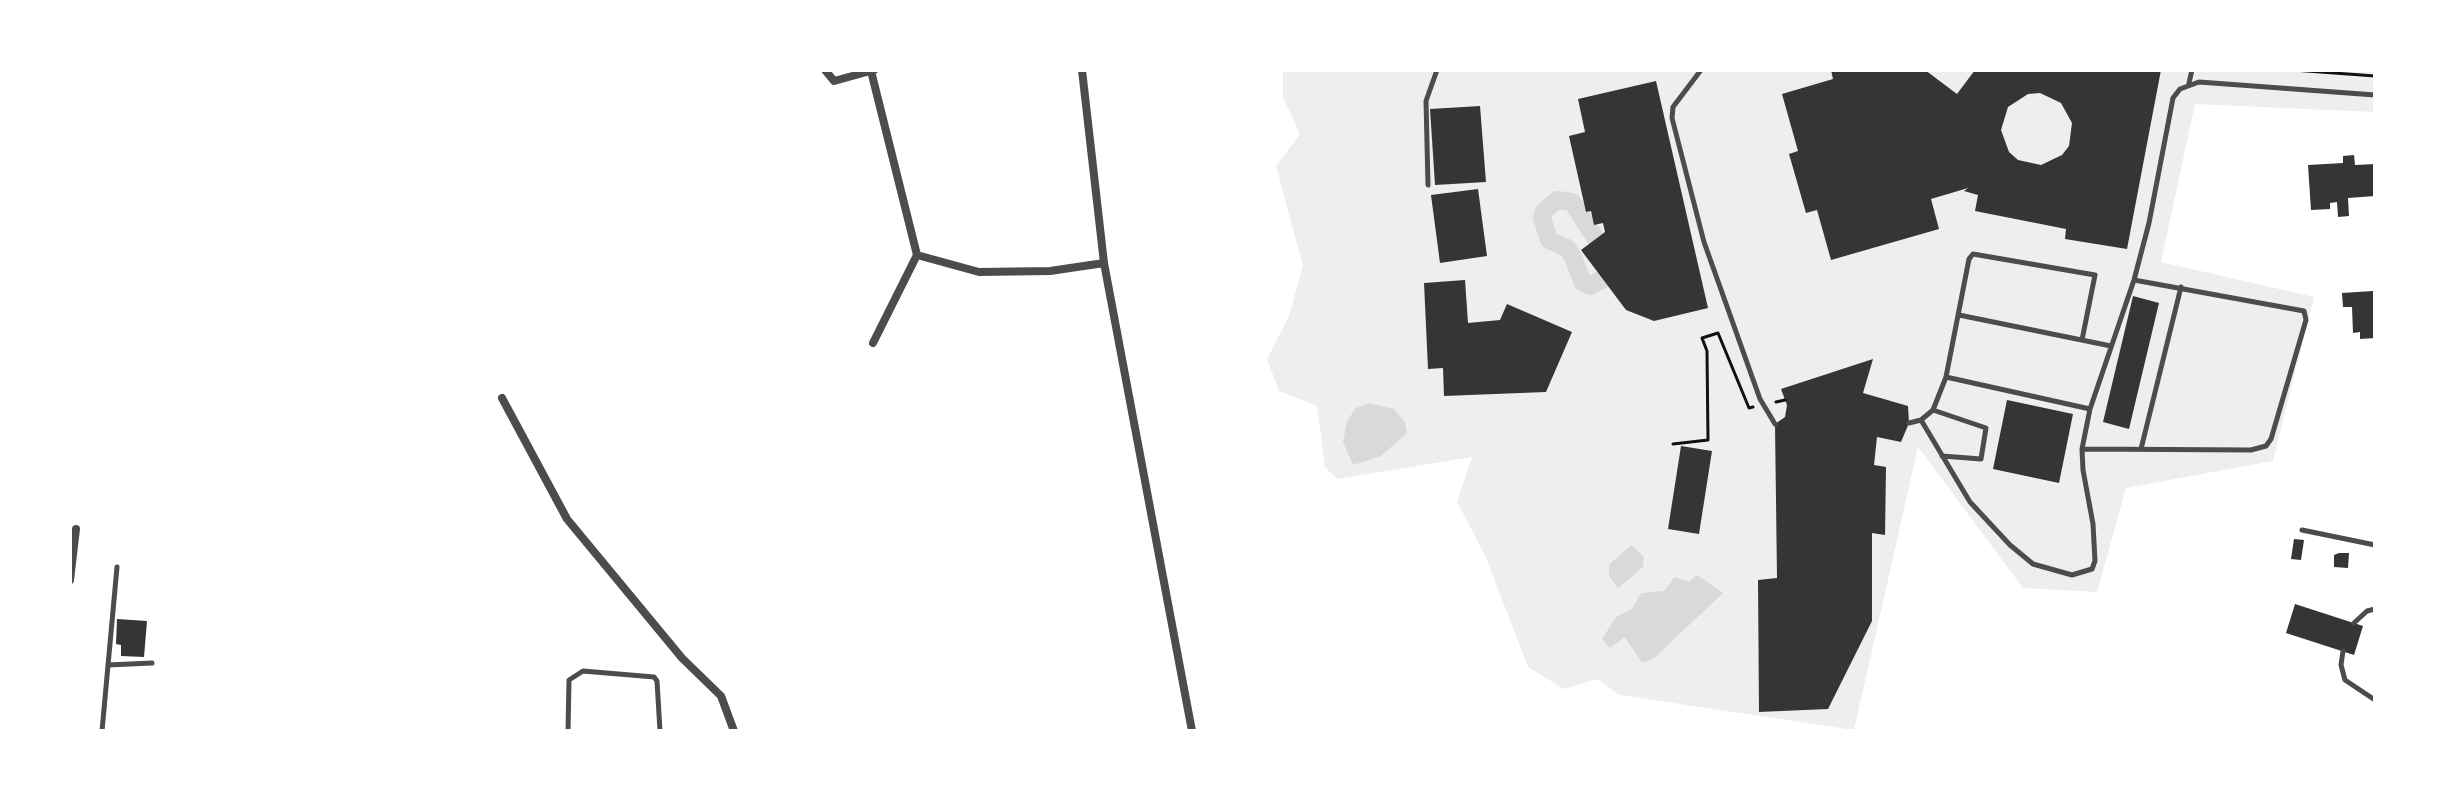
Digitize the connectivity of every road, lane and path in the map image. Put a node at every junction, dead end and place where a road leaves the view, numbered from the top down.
1 (825, 70) edge
2 (873, 70) edge
3 (1082, 70) edge
4 (1437, 70) edge
5 (1701, 70) edge
6 (2192, 70) edge
7 (2293, 70) edge
8 (2375, 76) edge
9 (2189, 83) junction
10 (2375, 95) edge
11 (1428, 185) dead end
12 (917, 255) junction
13 (1104, 263) junction
14 (2134, 280) junction
15 (2181, 287) junction
16 (1959, 315) junction
17 (2082, 340) junction
18 (873, 343) dead end
19 (2111, 346) junction
20 (1946, 377) junction
21 (502, 398) dead end
22 (1749, 408) dead end
23 (2090, 409) junction
24 (1933, 410) junction
25 (1921, 420) junction
26 (1909, 423) dead end
27 (1775, 424) dead end
28 (1673, 444) dead end
29 (2082, 449) junction
30 (2141, 449) junction
31 (1942, 456) junction
32 (76, 529) dead end
33 (2302, 530) dead end
34 (2375, 545) edge
35 (117, 567) dead end
36 (70, 580) edge
37 (2375, 609) edge
38 (2354, 623) dead end
39 (2343, 651) dead end
40 (152, 663) dead end
41 (108, 665) junction
42 (2375, 700) edge
43 (102, 731) edge
44 (568, 731) edge
45 (660, 731) edge
46 (734, 731) edge
47 (1192, 731) edge

1 - 2 street
2 - 12 street
3 - 13 street
4 - 11 lane
5 - 27 lane
6 - 9 lane
7 - 8 path
9 - 10 lane
9 - 14 lane
12 - 13 street
12 - 18 street
13 - 47 street
14 - 15 lane
14 - 19 lane
15 - 30 lane
15 - 30 lane
16 - 17 lane
16 - 17 lane
16 - 20 lane
17 - 19 lane
19 - 23 lane
20 - 23 lane
20 - 24 lane
21 - 46 street
22 - 28 path
23 - 29 lane
24 - 25 lane
24 - 31 lane
25 - 26 lane
25 - 31 lane
29 - 30 lane
29 - 31 lane
32 - 36 street
33 - 34 lane
35 - 41 lane
37 - 38 lane
39 - 42 lane
40 - 41 lane
41 - 43 lane
44 - 45 lane

